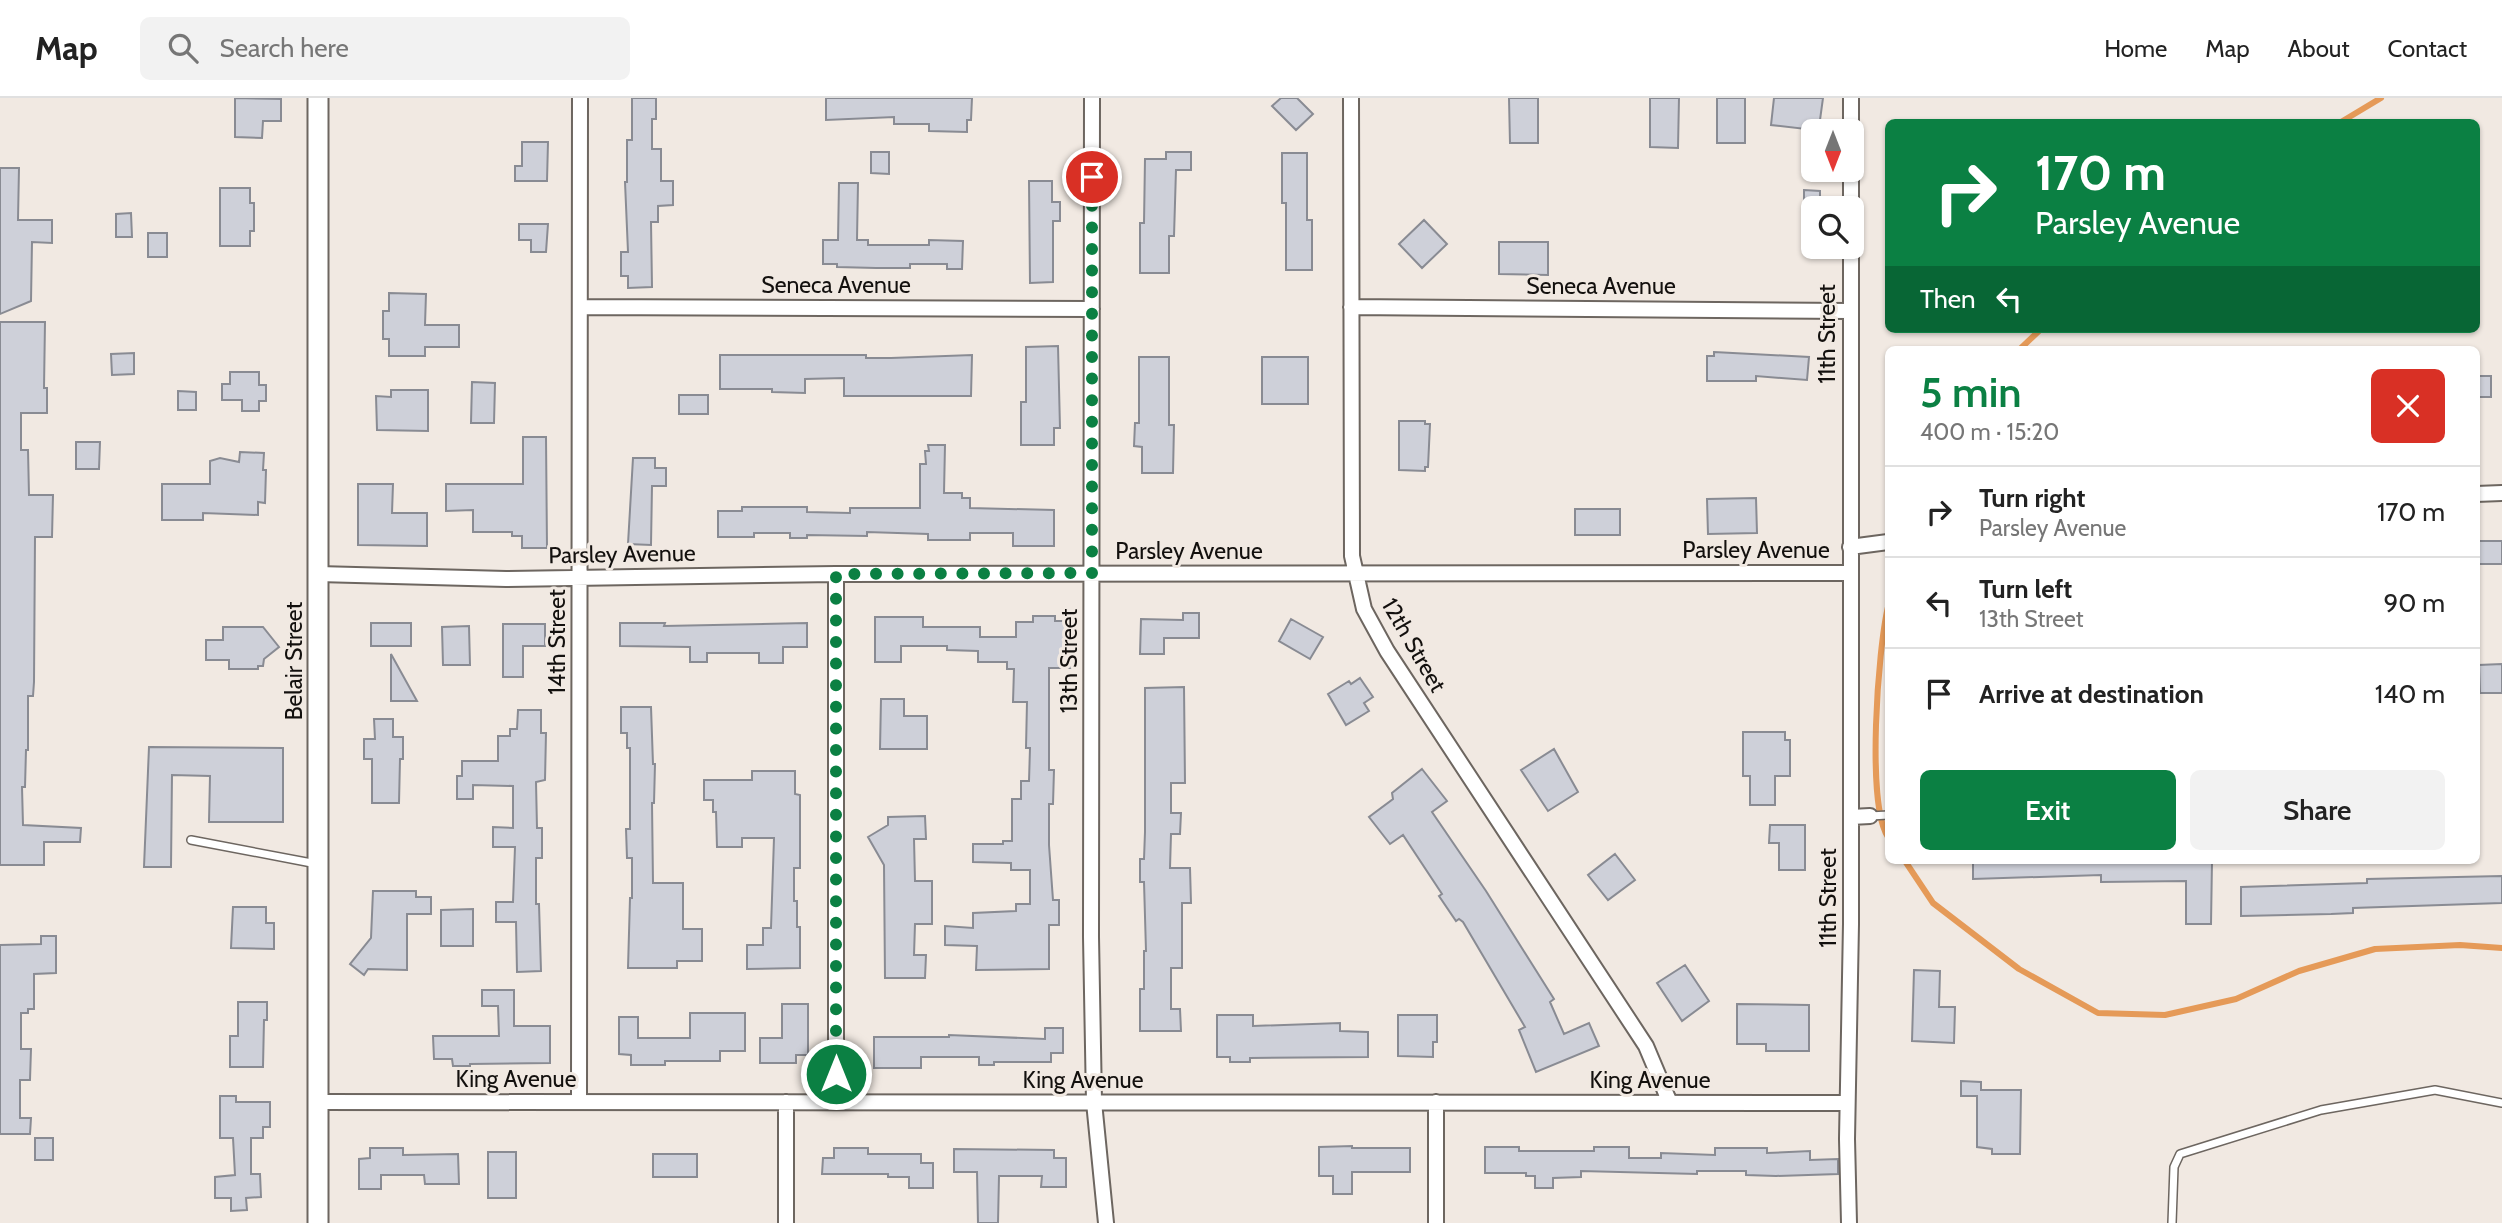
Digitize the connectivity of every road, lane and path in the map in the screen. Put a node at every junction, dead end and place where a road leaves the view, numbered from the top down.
1 (318, 98) edge
2 (580, 98) edge
3 (1092, 98) edge
4 (1351, 98) edge
5 (1851, 98) edge
6 (1851, 119) edge
7 (1851, 259) edge
8 (580, 307) junction
9 (1351, 307) junction
10 (1092, 309) junction
11 (1850, 310) junction
12 (2502, 493) edge
13 (2480, 494) edge
14 (1885, 543) edge
15 (1850, 547) junction
16 (1092, 573) junction
17 (1355, 573) junction
18 (1850, 573) junction
19 (318, 574) junction
20 (836, 574) junction
21 (580, 577) junction
22 (1885, 815) edge
23 (1870, 816) joint
24 (1851, 817) junction
25 (191, 840) dead end
26 (318, 864) junction
27 (318, 1102) junction
28 (579, 1102) junction
29 (786, 1102) junction
30 (836, 1102) junction
31 (1094, 1102) junction
32 (1436, 1102) junction
33 (1670, 1103) junction
34 (1847, 1103) junction
35 (2502, 1103) edge
36 (318, 1223) edge
37 (786, 1223) edge
38 (1106, 1223) edge
39 (1436, 1223) edge
40 (1849, 1223) edge
41 (2172, 1223) edge

1 - 19 street, Belair Street
2 - 8 street, 14th Street
3 - 10 street, 13th Street
4 - 9 street, 12th Street
5 - 6 street
7 - 11 street, 11th Street
8 - 10 street, Seneca Avenue
8 - 21 street, 14th Street
9 - 11 street, Seneca Avenue
9 - 17 street, 12th Street
10 - 16 street, 13th Street
11 - 15 street, 11th Street
12 - 13 street
14 - 15 street, Parsley Avenue
15 - 18 street, 11th Street
16 - 17 street, Parsley Avenue
16 - 20 street, Parsley Avenue
16 - 31 street, 13th Street
17 - 18 street, Parsley Avenue
17 - 33 street, 12th Street
18 - 24 street, 11th Street
19 - 21 street, Parsley Avenue
19 - 26 street, Belair Street
20 - 21 street, Parsley Avenue
20 - 30 street
21 - 28 street, 14th Street
22 - 23 lane
23 - 24 street
24 - 34 street, 11th Street
25 - 26 lane
26 - 27 street, Belair Street
27 - 28 street, King Avenue
27 - 36 street, Belair Street
28 - 29 street, King Avenue
29 - 30 street, King Avenue
29 - 37 street
30 - 31 street, King Avenue
31 - 32 street, King Avenue
31 - 38 street, 13th Street
32 - 33 street, King Avenue
32 - 39 street
33 - 34 street, King Avenue
34 - 40 street, 11th Street
35 - 41 lane

